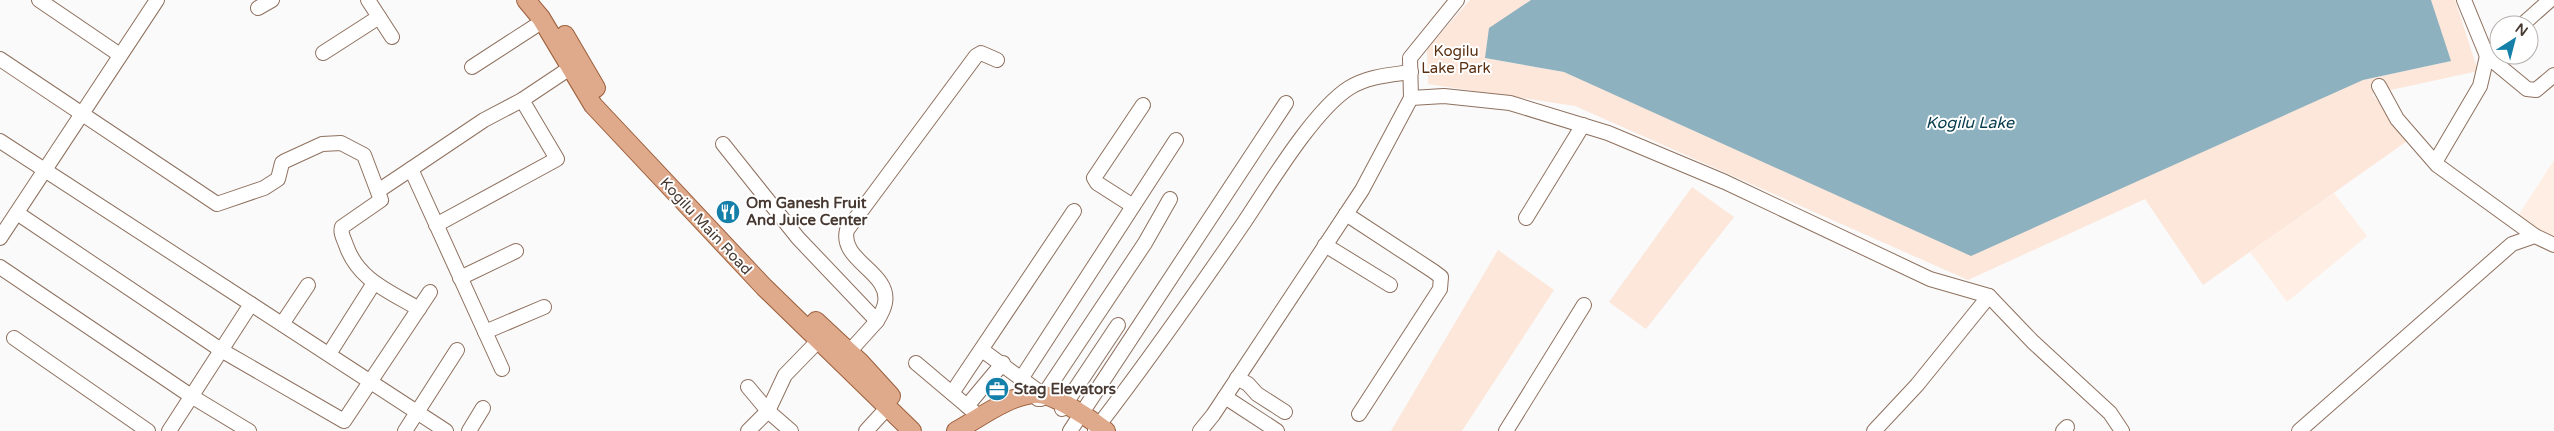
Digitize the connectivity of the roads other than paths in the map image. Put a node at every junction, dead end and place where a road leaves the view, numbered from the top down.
1 (40, 0) edge
2 (157, 0) edge
3 (272, 0) edge
4 (526, 0) edge
5 (540, 0) edge
6 (1457, 0) edge
7 (2464, 0) edge
8 (2550, 0) edge
9 (376, 6) edge
10 (258, 8) dead end
11 (2533, 15) edge
12 (543, 21) junction
13 (392, 37) dead end
14 (323, 53) dead end
15 (2489, 53) edge
16 (120, 55) junction
17 (2486, 56) junction
18 (0, 59) edge
19 (998, 60) dead end
20 (576, 64) junction
21 (472, 67) dead end
22 (1411, 72) junction
23 (2554, 74) edge
24 (2379, 86) dead end
25 (1411, 98) junction
26 (522, 100) junction
27 (1286, 103) dead end
28 (1143, 105) dead end
29 (82, 114) junction
30 (1583, 125) junction
31 (1176, 140) dead end
32 (0, 141) edge
33 (723, 144) dead end
34 (2437, 159) dead end
35 (411, 169) junction
36 (45, 170) junction
37 (378, 191) junction
38 (1170, 199) dead end
39 (1132, 206) junction
40 (1074, 211) dead end
41 (17, 213) junction
42 (1346, 214) junction
43 (1526, 218) dead end
44 (436, 225) junction
45 (2535, 236) junction
46 (0, 238) edge
47 (1325, 245) junction
48 (2554, 245) edge
49 (516, 251) dead end
50 (0, 267) edge
51 (460, 278) junction
52 (374, 283) junction
53 (308, 285) dead end
54 (1390, 285) dead end
55 (430, 292) dead end
56 (1989, 296) junction
57 (251, 304) junction
58 (1584, 305) dead end
59 (544, 307) dead end
60 (419, 309) junction
61 (877, 321) junction
62 (282, 324) junction
63 (1118, 325) dead end
64 (485, 332) junction
65 (14, 338) dead end
66 (818, 340) junction
67 (221, 350) junction
68 (457, 350) dead end
69 (982, 350) junction
70 (849, 352) junction
71 (328, 354) junction
72 (916, 363) dead end
73 (1002, 363) junction
74 (502, 369) dead end
75 (1237, 378) junction
76 (867, 379) junction
77 (1021, 379) junction
78 (371, 382) junction
79 (748, 387) dead end
80 (952, 393) junction
81 (191, 396) junction
82 (1040, 397) junction
83 (1225, 397) junction
84 (1063, 407) junction
85 (484, 408) dead end
86 (887, 408) junction
87 (768, 411) junction
88 (417, 412) junction
89 (974, 412) junction
90 (1285, 412) dead end
91 (1359, 414) dead end
92 (1076, 421) edge
93 (1099, 429) edge
94 (148, 431) edge
95 (169, 431) edge
96 (250, 431) edge
97 (405, 431) edge
98 (446, 431) edge
99 (469, 431) edge
100 (748, 431) edge
101 (791, 431) edge
102 (866, 431) edge
103 (912, 431) edge
104 (921, 431) edge
105 (956, 431) edge
106 (965, 431) edge
107 (1200, 431) edge
108 (1277, 431) edge
109 (1506, 431) edge
110 (1874, 431) edge
111 (2122, 431) edge
112 (2299, 431) edge

1 - 16 street
2 - 16 street
3 - 10 street
4 - 12 main road, Kogilu Main Road
5 - 20 main road, Kogilu Main Road
6 - 22 street
7 - 17 street
8 - 11 street
9 - 13 street
9 - 14 street
12 - 20 main road, Kogilu Main Road
12 - 21 street
15 - 17 street
16 - 29 street
17 - 23 street
17 - 34 street
18 - 29 street
19 - 61 street
20 - 26 street
20 - 66 main road, Kogilu Main Road
20 - 70 main road, Kogilu Main Road
22 - 25 street
22 - 93 street
24 - 45 street
25 - 30 street
25 - 42 street
26 - 35 street
26 - 44 street
27 - 92 street
28 - 39 street
29 - 36 street
29 - 37 street
30 - 43 street
30 - 56 street
31 - 39 street
32 - 36 street
33 - 61 street
35 - 37 street
35 - 44 street
36 - 41 street
36 - 57 street
37 - 52 street
38 - 82 street
39 - 77 street
40 - 69 street
41 - 46 street
41 - 67 street
42 - 47 street
42 - 91 street
44 - 51 street
45 - 48 street
45 - 112 street
47 - 54 street
47 - 75 street
49 - 51 street
50 - 81 street
51 - 64 street
52 - 60 street
52 - 71 street
53 - 62 street
55 - 60 street
56 - 110 street
56 - 111 street
57 - 62 street
57 - 67 street
58 - 109 street
59 - 64 street
60 - 78 street
61 - 70 street
62 - 71 street
63 - 84 street
64 - 74 street
65 - 94 street
66 - 76 main road, Kogilu Main Road
66 - 87 street
67 - 78 street
67 - 81 street
68 - 88 street
69 - 73 street
69 - 80 street
70 - 76 main road, Kogilu Main Road
71 - 78 street
72 - 80 street
73 - 77 street
73 - 89 street
75 - 83 street
75 - 90 street
76 - 86 main road, Kogilu Main Road
76 - 104 main road, Kogilu Main Road
77 - 82 street
78 - 88 street
79 - 87 street
80 - 89 street
81 - 95 street
81 - 96 street
82 - 84 main road
82 - 89 main road
82 - 106 main road
83 - 107 street
83 - 108 street
84 - 92 main road
85 - 99 street
86 - 102 street
86 - 103 main road, Kogilu Main Road
87 - 100 street
87 - 101 street
88 - 97 street
88 - 98 street
89 - 105 main road
92 - 93 main road

